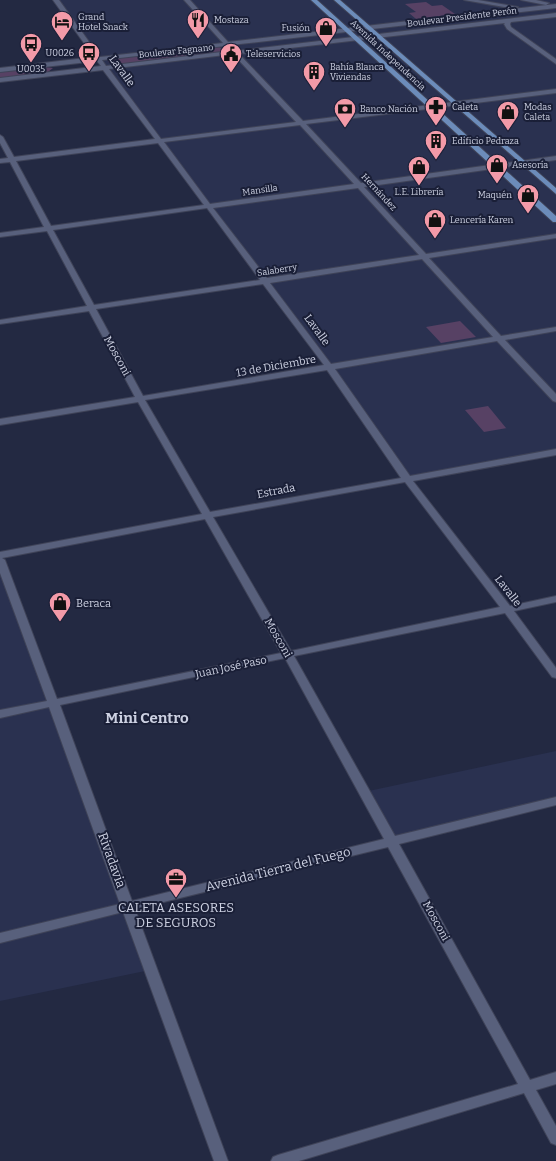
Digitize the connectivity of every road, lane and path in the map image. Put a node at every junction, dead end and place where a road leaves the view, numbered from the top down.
1 (56, 0) edge
2 (187, 0) edge
3 (314, 0) edge
4 (337, 0) edge
5 (468, 0) edge
6 (524, 0) edge
7 (556, 5) edge
8 (527, 9) junction
9 (556, 15) edge
10 (509, 21) junction
11 (369, 28) junction
12 (348, 30) junction
13 (378, 36) junction
14 (357, 38) junction
15 (227, 44) junction
16 (234, 53) junction
17 (98, 58) junction
18 (556, 62) edge
19 (104, 68) junction
20 (0, 70) edge
21 (0, 80) edge
22 (556, 91) edge
23 (455, 103) junction
24 (430, 107) junction
25 (301, 123) junction
26 (0, 137) edge
27 (159, 141) junction
28 (556, 158) edge
29 (12, 160) junction
30 (0, 161) edge
31 (522, 163) junction
32 (497, 166) junction
33 (359, 185) junction
34 (556, 192) edge
35 (209, 206) junction
36 (556, 220) edge
37 (50, 228) junction
38 (0, 235) edge
39 (556, 236) edge
40 (424, 256) junction
41 (267, 282) junction
42 (91, 309) junction
43 (0, 322) edge
44 (556, 329) edge
45 (498, 339) junction
46 (330, 368) junction
47 (556, 399) edge
48 (141, 400) junction
49 (0, 422) edge
50 (556, 452) edge
51 (407, 479) junction
52 (207, 516) junction
53 (0, 555) edge
54 (0, 560) edge
55 (556, 599) edge
56 (507, 609) junction
57 (288, 655) junction
58 (556, 675) edge
59 (54, 702) junction
60 (0, 714) edge
61 (556, 801) edge
62 (391, 842) junction
63 (128, 906) junction
64 (0, 938) edge
65 (556, 1078) edge
66 (528, 1086) junction
67 (556, 1139) edge
68 (221, 1161) edge
69 (278, 1161) edge

1 - 17 street, Lavalle
2 - 15 street, Hernández
3 - 12 main road, Avenida Independencia
4 - 11 main road, Avenida Independencia
5 - 8 street
6 - 7 street
7 - 8 street, Boulevar Presidente Perón
8 - 9 street
8 - 11 street, Boulevar Presidente Perón
9 - 10 street, Boulevar Presidente Perón
10 - 13 street, Boulevar Presidente Perón
10 - 18 street
11 - 12 street, Boulevar Fagnano
11 - 13 main road, Avenida Independencia
12 - 14 main road, Avenida Independencia
12 - 15 street, Boulevar Fagnano
13 - 14 street, Boulevar Fagnano
13 - 23 main road, Avenida Independencia
14 - 16 street, Boulevar Fagnano
14 - 24 main road, Avenida Independencia
15 - 16 street, Hernández
15 - 17 street, Boulevar Fagnano
16 - 19 street, Boulevar Fagnano
16 - 25 street, Hernández
17 - 19 street, Lavalle
17 - 20 street, Boulevar Fagnano
19 - 21 street, Boulevar Fagnano
19 - 27 street, Lavalle
22 - 23 street
23 - 24 street
23 - 31 main road, Avenida Independencia
24 - 25 street
24 - 32 main road, Avenida Independencia
25 - 27 street
25 - 33 street, Hernández
26 - 29 street, Mosconi
27 - 29 street
27 - 35 street, Lavalle
28 - 31 street, Mansilla
29 - 30 street
29 - 37 street, Mosconi
31 - 32 street, Mansilla
31 - 34 main road, Avenida Independencia
32 - 33 street, Mansilla
32 - 36 main road, Avenida Independencia
33 - 35 street, Mansilla
33 - 40 street, Hernández
35 - 37 street, Mansilla
35 - 41 street, Lavalle
37 - 38 street, Mansilla
37 - 42 street, Mosconi
39 - 40 street, Salaberry
40 - 41 street, Salaberry
40 - 45 street, Hernández
41 - 42 street, Salaberry
41 - 46 street, Lavalle
42 - 43 street, Salaberry
42 - 48 street, Mosconi
44 - 45 street, 13 de Diciembre
45 - 46 street, 13 de Diciembre
45 - 47 street, Hernández
46 - 48 street, 13 de Diciembre
46 - 51 street, Lavalle
48 - 49 street, 13 de Diciembre
48 - 52 street, Mosconi
50 - 51 street, Estrada
51 - 52 street, Estrada
51 - 56 street, Lavalle
52 - 53 street, Estrada
52 - 57 street, Mosconi
54 - 59 street, Rivadavia
55 - 56 street, Juan José Paso
56 - 57 street, Juan José Paso
56 - 58 street, Lavalle
57 - 59 street, Juan José Paso
57 - 62 street, Mosconi
59 - 60 street, Juan José Paso
59 - 63 street, Rivadavia
61 - 62 street, Avenida Tierra del Fuego
62 - 63 street, Avenida Tierra del Fuego
62 - 66 street, Mosconi
63 - 64 street, Avenida Tierra del Fuego
63 - 68 street, Rivadavia
65 - 66 street
66 - 67 street, Mosconi
66 - 69 street

